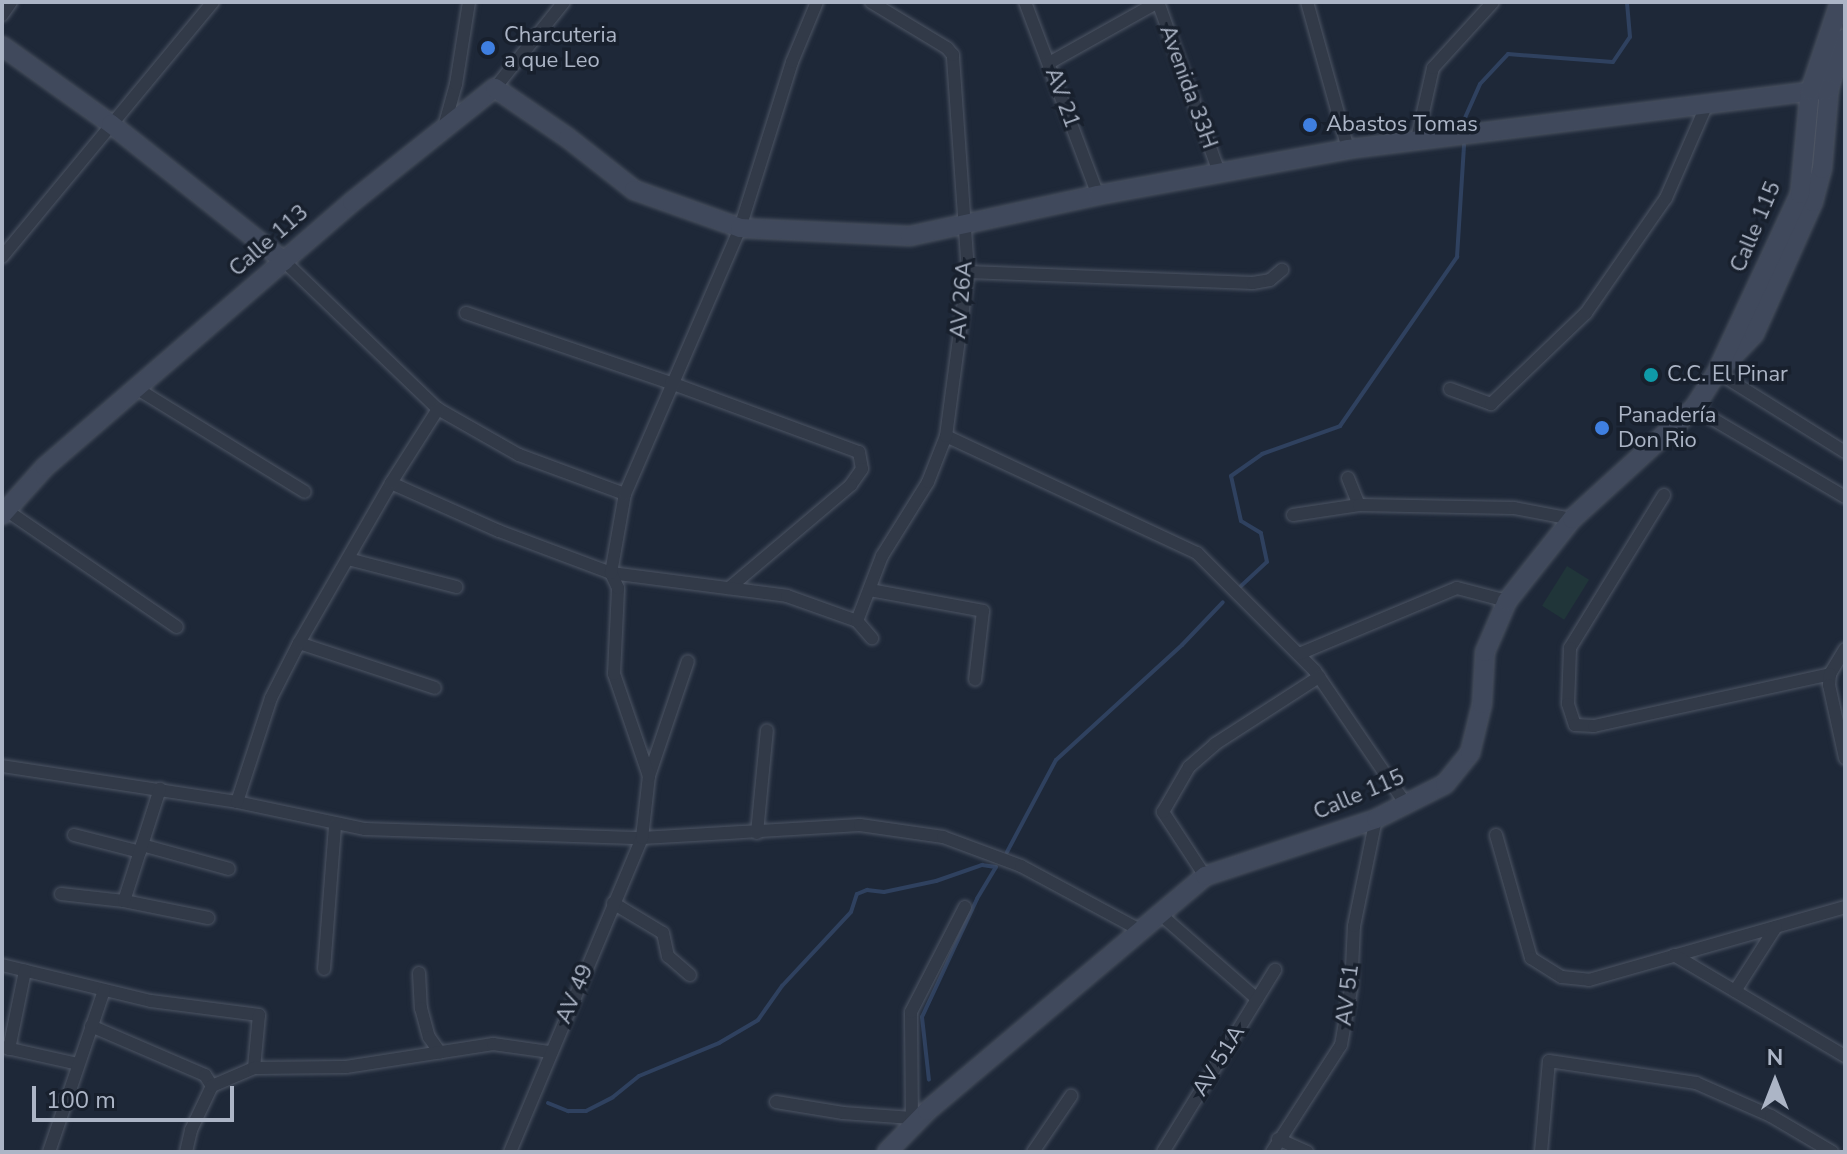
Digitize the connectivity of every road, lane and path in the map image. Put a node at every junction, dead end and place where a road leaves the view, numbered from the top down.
1 (11, 2) edge
2 (213, 2) edge
3 (469, 2) edge
4 (564, 2) edge
5 (817, 2) edge
6 (871, 2) edge
7 (1025, 2) edge
8 (1158, 2) edge
9 (1307, 2) edge
10 (1493, 2) edge
11 (1840, 2) edge
12 (2, 15) edge
13 (1845, 38) edge
14 (2, 46) edge
15 (1049, 63) junction
16 (495, 88) junction
17 (1829, 89) junction
18 (1810, 91) junction
19 (1707, 104) junction
20 (111, 124) junction
21 (444, 127) junction
22 (1417, 139) junction
23 (1348, 149) junction
24 (1219, 172) junction
25 (1098, 195) junction
26 (963, 226) junction
27 (740, 228) junction
28 (2, 257) edge
29 (284, 261) junction
30 (1282, 270) dead end
31 (968, 272) junction
32 (466, 313) dead end
33 (1717, 372) junction
34 (671, 383) junction
35 (136, 388) junction
36 (1450, 389) dead end
37 (1694, 408) junction
38 (438, 409) junction
39 (946, 436) junction
40 (1845, 452) edge
41 (1348, 478) dead end
42 (391, 483) junction
43 (305, 492) dead end
44 (625, 494) junction
45 (1664, 495) dead end
46 (1845, 497) edge
47 (1359, 505) junction
48 (4, 512) edge
49 (1293, 515) dead end
50 (1572, 519) junction
51 (348, 559) junction
52 (611, 573) junction
53 (456, 587) dead end
54 (729, 588) junction
55 (870, 590) junction
56 (1507, 601) junction
57 (857, 621) junction
58 (177, 627) dead end
59 (872, 638) dead end
60 (299, 643) junction
61 (1845, 649) edge
62 (1299, 654) junction
63 (688, 661) dead end
64 (1830, 674) junction
65 (1319, 677) junction
66 (975, 680) dead end
67 (435, 688) dead end
68 (767, 730) dead end
69 (1845, 758) edge
70 (2, 766) edge
71 (649, 776) junction
72 (160, 789) junction
73 (237, 802) junction
74 (1405, 803) junction
75 (1376, 819) junction
76 (335, 825) junction
77 (757, 833) junction
78 (74, 835) dead end
79 (1496, 835) dead end
80 (642, 838) junction
81 (141, 848) junction
82 (229, 869) dead end
83 (1205, 876) junction
84 (61, 894) dead end
85 (124, 901) junction
86 (613, 903) junction
87 (965, 907) dead end
88 (1845, 907) edge
89 (1160, 914) junction
90 (208, 918) dead end
91 (1776, 927) junction
92 (1140, 930) junction
93 (1674, 955) junction
94 (2, 965) edge
95 (324, 969) dead end
96 (1275, 970) dead end
97 (25, 971) junction
98 (419, 973) dead end
99 (690, 975) dead end
100 (104, 990) junction
101 (1735, 991) junction
102 (1257, 999) junction
103 (91, 1026) junction
104 (6, 1048) edge
105 (550, 1052) junction
106 (440, 1053) junction
107 (1845, 1056) edge
108 (78, 1064) junction
109 (254, 1068) junction
110 (212, 1086) junction
111 (1071, 1096) dead end
112 (776, 1102) dead end
113 (912, 1122) junction
114 (1278, 1139) junction
115 (49, 1152) edge
116 (186, 1152) edge
117 (510, 1152) edge
118 (887, 1152) edge
119 (1033, 1152) edge
120 (1163, 1152) edge
121 (1272, 1152) edge
122 (1307, 1152) edge
123 (1541, 1152) edge
124 (1832, 1152) edge

1 - 12 street
2 - 20 street
3 - 21 street
4 - 16 street, Calle 113
5 - 27 street
6 - 26 street, AV 26A
7 - 15 street, AV 21
8 - 15 street
8 - 24 street, Avenida 33H
9 - 23 street
10 - 22 street
11 - 18 street, Calle 115
13 - 17 street, Calle 115
14 - 20 street
15 - 25 street, AV 21
16 - 21 street, Calle 113
16 - 27 street
17 - 18 street
17 - 33 street, Calle 115
18 - 19 street
18 - 33 street, Calle 115
19 - 22 street
19 - 36 street
20 - 28 street
20 - 29 street
21 - 29 street, Calle 113
22 - 23 street
23 - 24 street
24 - 25 street
25 - 26 street
26 - 27 street
26 - 31 street, AV 26A
27 - 34 street
29 - 35 street, Calle 113
29 - 38 street
30 - 31 street
31 - 39 street, AV 26A
32 - 34 street
33 - 37 street, Calle 115
33 - 40 street
34 - 44 street
34 - 54 street
35 - 43 street
35 - 48 street, Calle 113
37 - 46 street
37 - 50 street, Calle 115
38 - 42 street
38 - 44 street
39 - 55 street, AV 26A
39 - 62 street
41 - 47 street
42 - 51 street
42 - 52 street
44 - 52 street
45 - 64 street
47 - 49 street
47 - 50 street
48 - 58 street
50 - 56 street, Calle 115
51 - 53 street
51 - 60 street
52 - 54 street
52 - 71 street
54 - 57 street
55 - 57 street, AV 26A
55 - 66 street
56 - 62 street
56 - 74 street, Calle 115
57 - 59 street
60 - 67 street
60 - 73 street
61 - 64 street
62 - 65 street
63 - 71 street
64 - 69 street
65 - 74 street
65 - 83 street
68 - 77 street
70 - 72 street
71 - 80 street, AV 49
72 - 73 street
72 - 81 street
73 - 76 street
74 - 75 street, Calle 115
75 - 83 street, Calle 115
75 - 114 street, AV 51
76 - 80 street
76 - 95 street
77 - 80 street
77 - 92 street
78 - 81 street
79 - 93 street
80 - 86 street, AV 49
81 - 82 street
81 - 85 street
83 - 89 street, Calle 115
84 - 85 street
85 - 90 street
86 - 99 street
86 - 105 street, AV 49
87 - 113 street
88 - 91 street
89 - 92 street, Calle 115
89 - 102 street
91 - 93 street
91 - 101 street
92 - 113 street, Calle 115
93 - 101 street
94 - 97 street
96 - 102 street, AV 51A
97 - 100 street
97 - 104 street
98 - 106 street
100 - 103 street
100 - 109 street
101 - 107 street
102 - 120 street, AV 51A
103 - 108 street
103 - 110 street
104 - 108 street
105 - 106 street
105 - 117 street, AV 49
106 - 109 street
108 - 115 street
109 - 110 street
110 - 116 street
111 - 119 street
112 - 113 street
113 - 118 street, Calle 115
114 - 121 street, AV 51
114 - 122 street
123 - 124 street

